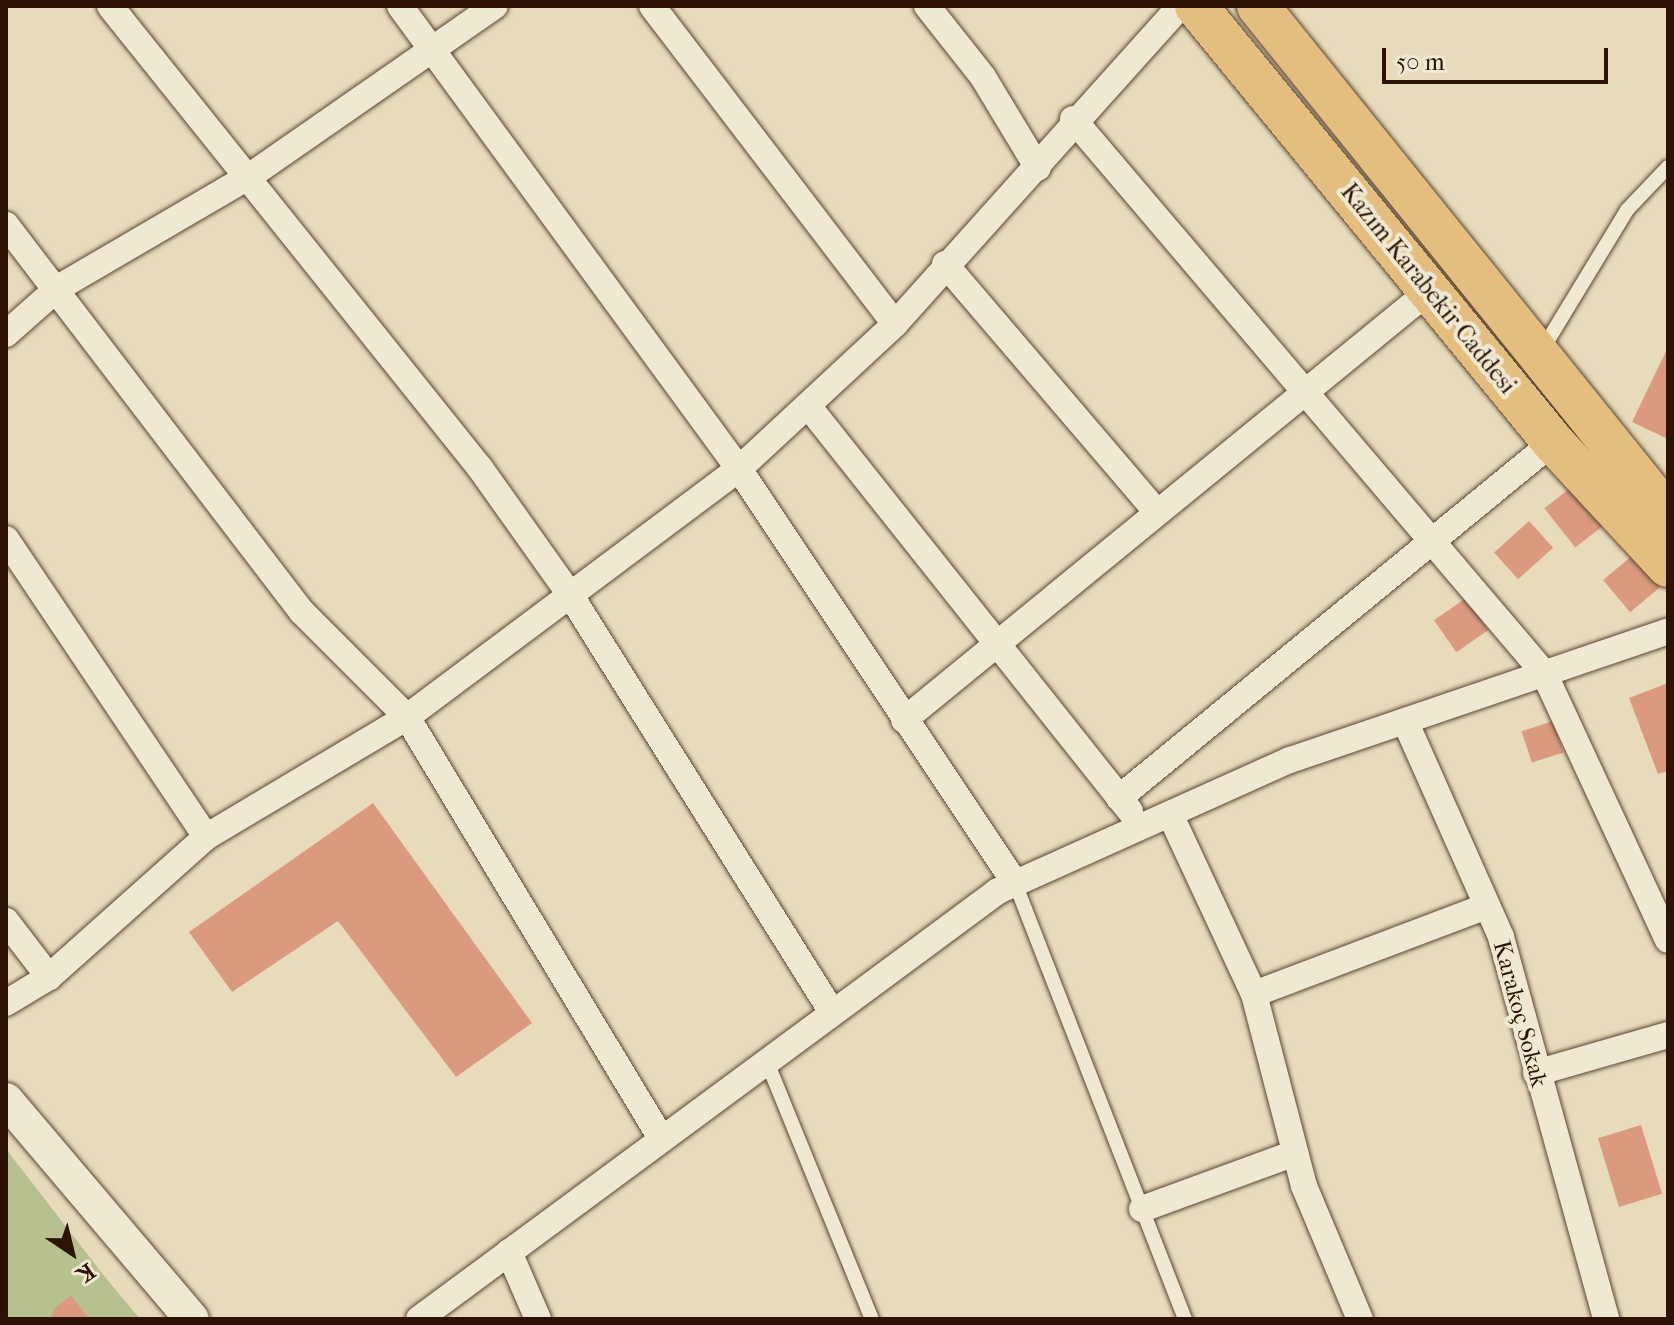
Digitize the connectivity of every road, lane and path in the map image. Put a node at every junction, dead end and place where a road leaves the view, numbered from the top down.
1 (110, 6) edge
2 (400, 6) edge
3 (495, 6) edge
4 (652, 6) edge
5 (927, 6) edge
6 (1180, 6) edge
7 (1196, 6) edge
8 (1258, 6) edge
9 (433, 53) junction
10 (1073, 119) junction
11 (1668, 167) edge
12 (1038, 168) junction
13 (250, 176) junction
14 (6, 225) edge
15 (945, 264) junction
16 (58, 288) junction
17 (1429, 291) junction
18 (895, 324) junction
19 (6, 334) edge
20 (1540, 354) junction
21 (1308, 389) junction
22 (809, 407) junction
23 (1553, 442) junction
24 (739, 469) junction
25 (1157, 512) junction
26 (1668, 515) edge
27 (6, 539) edge
28 (1429, 541) junction
29 (1668, 566) edge
30 (571, 596) junction
31 (1668, 631) edge
32 (1000, 646) junction
33 (1544, 673) junction
34 (407, 717) junction
35 (904, 720) junction
36 (1405, 721) junction
37 (1119, 798) junction
38 (1170, 814) junction
39 (1142, 827) junction
40 (206, 837) junction
41 (1015, 883) junction
42 (1487, 906) junction
43 (6, 921) edge
44 (1668, 940) edge
45 (49, 977) junction
46 (1254, 994) junction
47 (6, 1003) edge
48 (833, 1013) junction
49 (1668, 1035) edge
50 (767, 1062) junction
51 (1536, 1073) junction
52 (6, 1100) edge
53 (662, 1139) junction
54 (1295, 1153) junction
55 (1142, 1209) junction
56 (509, 1252) junction
57 (192, 1319) edge
58 (419, 1319) edge
59 (538, 1319) edge
60 (872, 1319) edge
61 (1185, 1319) edge
62 (1360, 1319) edge
63 (1606, 1319) edge

1 - 13 street
2 - 9 street
3 - 9 street
4 - 18 street
5 - 12 street
6 - 10 street
7 - 17 main road, Kazım Karabekir Caddesi
8 - 20 main road, Kazım Karabekir Caddesi
9 - 13 street
9 - 24 street
10 - 12 street
10 - 21 street
11 - 20 lane
12 - 15 street
13 - 16 street
13 - 30 street
14 - 16 street
15 - 18 street
15 - 25 street
16 - 19 street
16 - 34 street
17 - 21 street
17 - 23 main road, Kazım Karabekir Caddesi
18 - 22 street
20 - 26 main road, Kazım Karabekir Caddesi
21 - 25 street
21 - 28 street
22 - 24 street
22 - 32 street
23 - 28 street
23 - 29 main road, Kazım Karabekir Caddesi
24 - 30 street
24 - 35 street
25 - 32 street
27 - 40 street
28 - 33 street
28 - 37 street
30 - 34 street
30 - 48 street
31 - 33 street
32 - 35 street
32 - 37 street
33 - 36 street
33 - 44 street
34 - 40 street
34 - 53 street
35 - 41 street
36 - 38 street
36 - 42 street, Karakoç Sokak
37 - 39 street
38 - 39 street
38 - 46 street
39 - 41 street
40 - 45 street
41 - 48 street
41 - 55 lane
42 - 46 street
42 - 51 street, Karakoç Sokak
43 - 45 street
45 - 47 street
46 - 54 street
48 - 50 street
49 - 51 street
50 - 53 street
50 - 60 lane
51 - 63 street, Karakoç Sokak
52 - 57 street
53 - 56 street
54 - 55 street
54 - 62 street
55 - 61 lane
56 - 58 street
56 - 59 street

